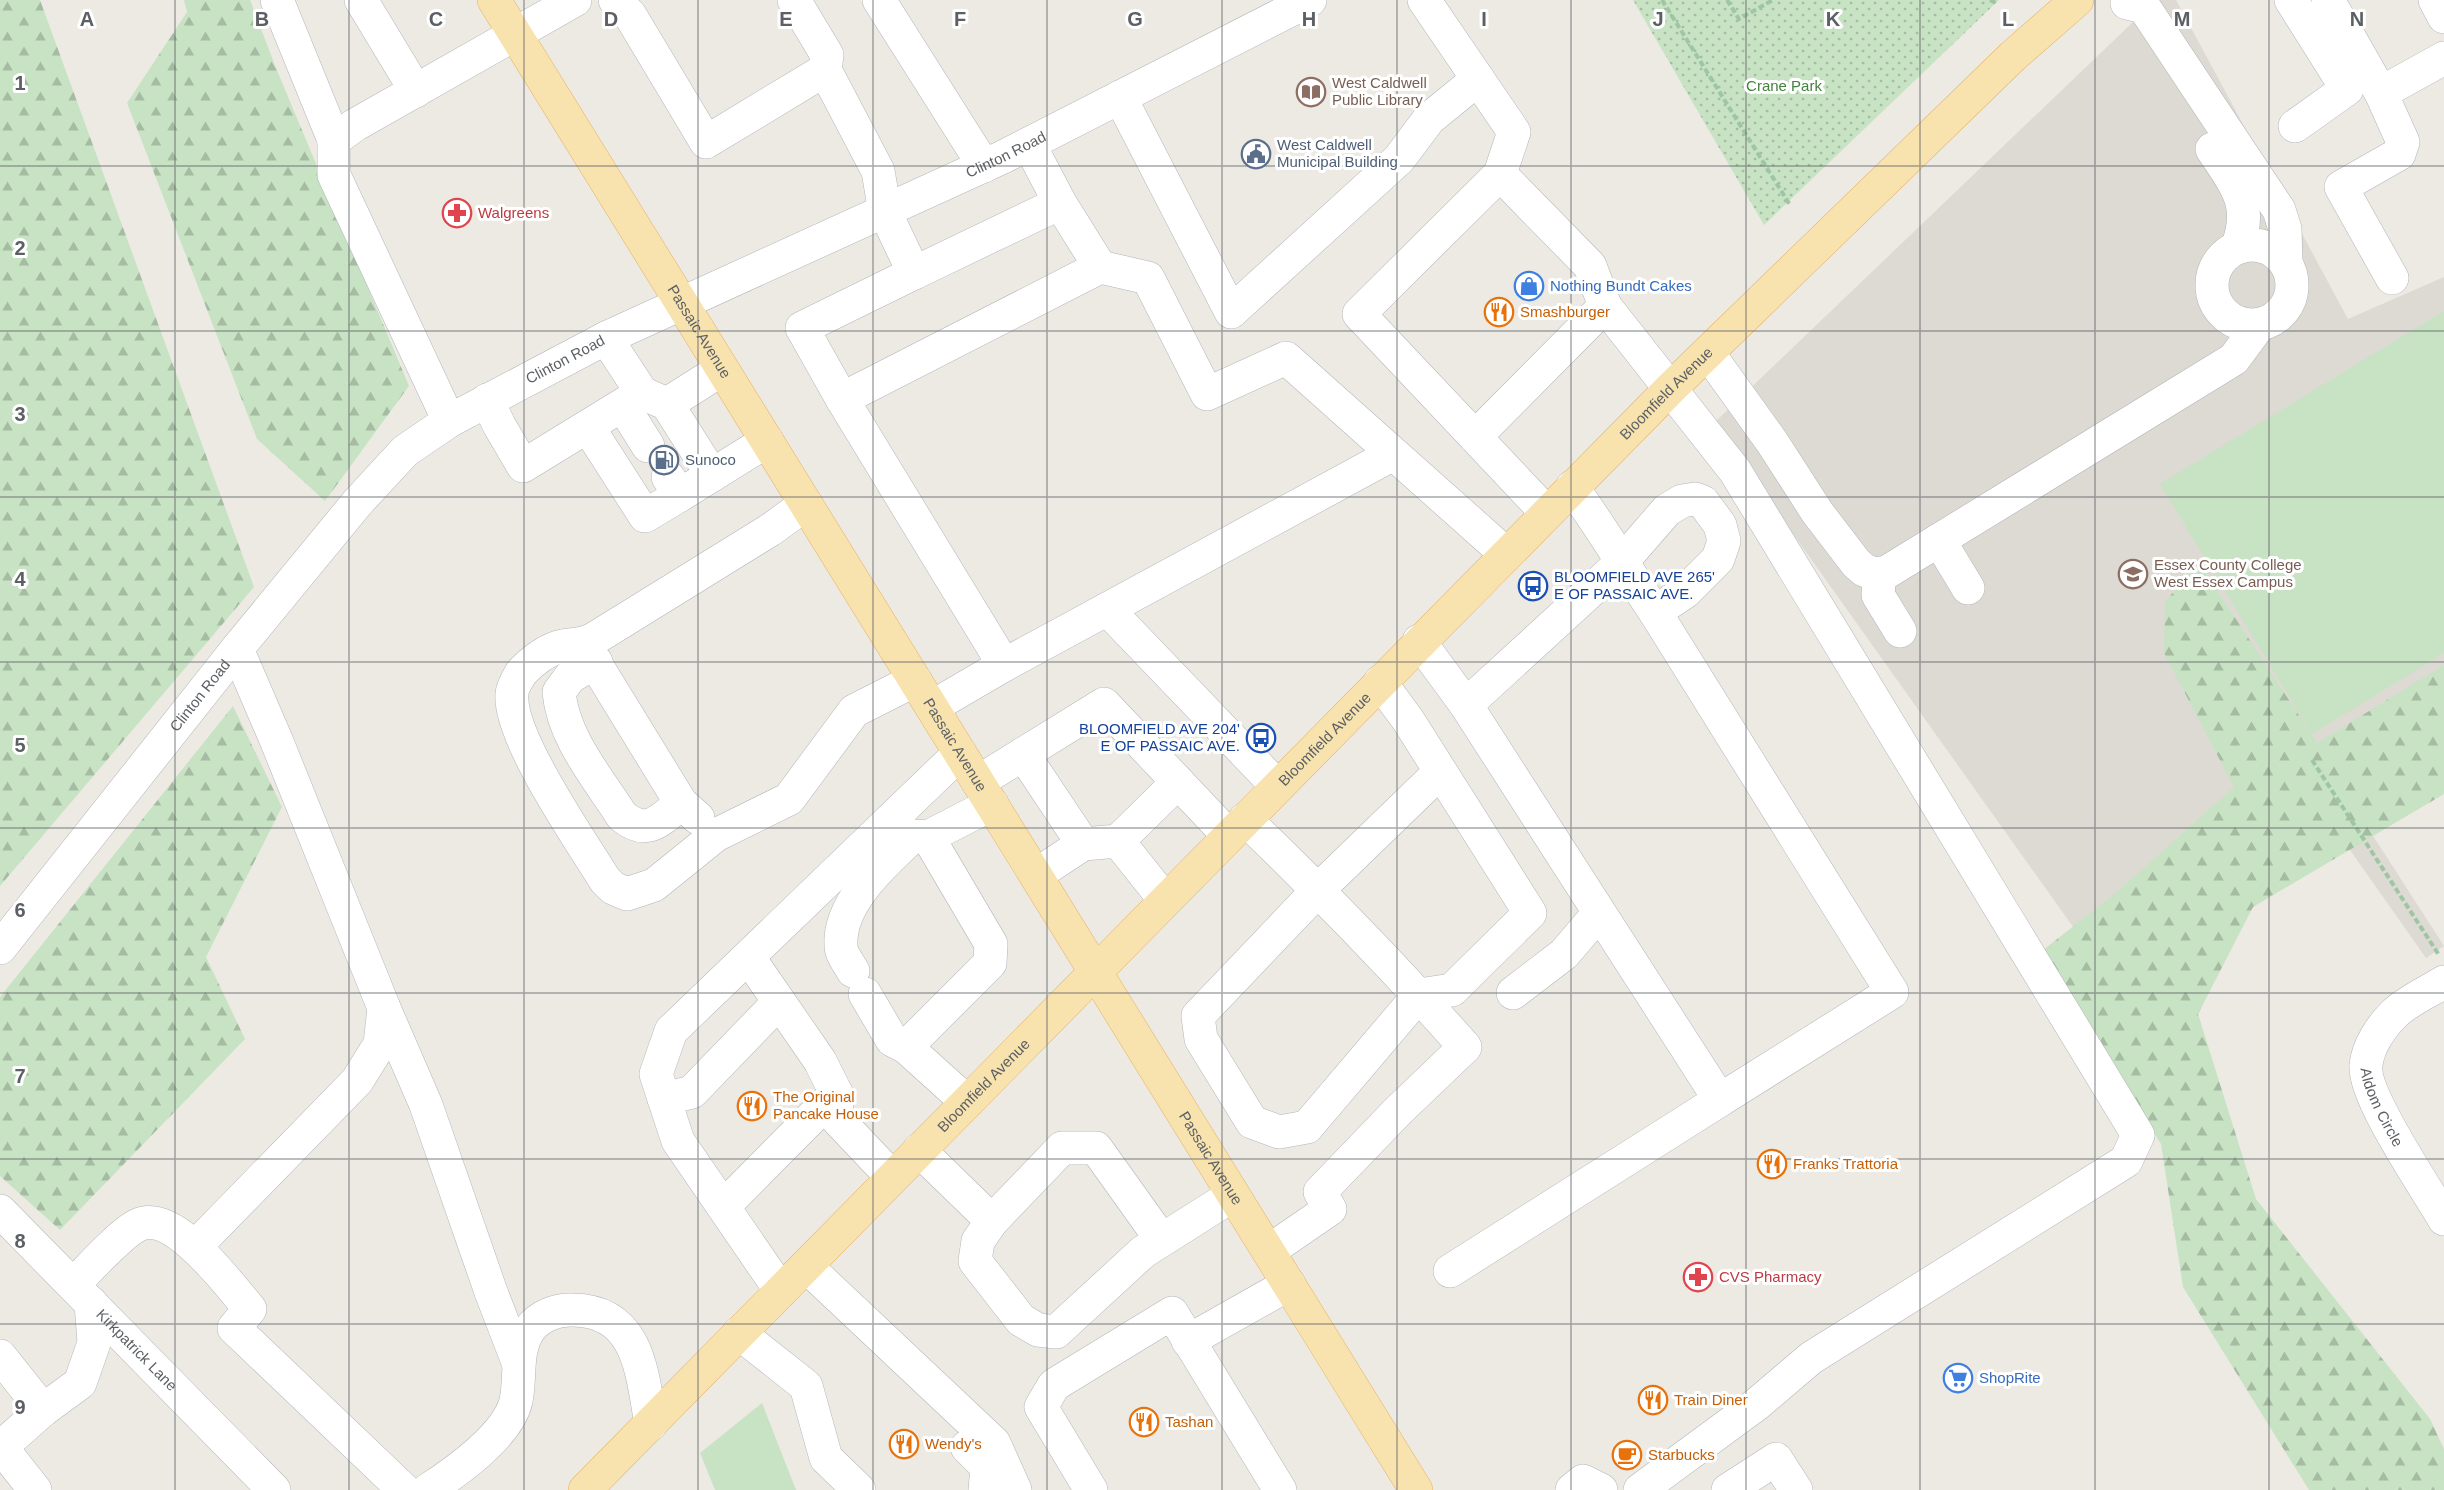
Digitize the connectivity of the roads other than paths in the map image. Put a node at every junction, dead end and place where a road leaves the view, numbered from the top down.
1 (277, 0) edge
2 (361, 0) edge
3 (494, 0) edge
4 (575, 0) edge
5 (615, 0) edge
6 (794, 0) edge
7 (879, 0) edge
8 (1310, 0) edge
9 (1424, 0) edge
10 (2077, 0) edge
11 (2291, 0) edge
12 (2328, 0) edge
13 (2435, 0) edge
14 (2126, 2) edge
15 (2444, 17) edge
16 (515, 35) junction
17 (2444, 58) edge
18 (825, 70) junction
19 (1478, 79) junction
20 (416, 92) junction
21 (2380, 93) junction
22 (1120, 97) junction
23 (2295, 126) dead end
24 (334, 140) junction
25 (1029, 144) junction
26 (984, 166) junction
27 (1500, 174) junction
28 (1060, 203) junction
29 (885, 212) junction
30 (2236, 248) junction
31 (2286, 263) junction
32 (1100, 267) junction
33 (914, 273) junction
34 (2392, 278) dead end
35 (682, 305) junction
36 (1605, 306) junction
37 (2259, 325) junction
38 (606, 338) junction
39 (1708, 353) junction
40 (721, 370) junction
41 (1671, 388) junction
42 (842, 399) junction
43 (488, 400) junction
44 (644, 401) junction
45 (449, 421) junction
46 (588, 427) junction
47 (1475, 437) junction
48 (767, 441) junction
49 (648, 446) dead end
50 (1393, 454) junction
51 (712, 475) junction
52 (1572, 488) junction
53 (806, 504) junction
54 (1547, 513) junction
55 (1939, 540) junction
56 (1506, 554) junction
57 (1621, 563) junction
58 (1877, 578) junction
59 (1968, 588) dead end
60 (1107, 609) junction
61 (1655, 612) junction
62 (1906, 627) dead end
63 (1419, 641) junction
64 (237, 649) junction
65 (590, 653) junction
66 (1004, 664) junction
67 (915, 680) junction
68 (1380, 682) junction
69 (1466, 705) junction
70 (932, 707) junction
71 (960, 753) junction
72 (1023, 754) junction
73 (1440, 772) junction
74 (1178, 782) junction
75 (1277, 786) junction
76 (985, 793) junction
77 (681, 803) junction
78 (1237, 827) junction
79 (716, 835) junction
80 (928, 837) junction
81 (1118, 841) junction
82 (1083, 844) junction
83 (1036, 875) junction
84 (1318, 890) junction
85 (1166, 900) junction
86 (1599, 913) junction
87 (0, 948) edge
88 (749, 958) junction
89 (1095, 972) junction
90 (2444, 982) edge
91 (1513, 993) dead end
92 (1419, 995) junction
93 (779, 1002) junction
94 (384, 1008) junction
95 (906, 1047) junction
96 (836, 1092) junction
97 (664, 1099) junction
98 (1720, 1100) junction
99 (967, 1102) junction
100 (920, 1150) junction
101 (892, 1177) junction
102 (1233, 1194) junction
103 (724, 1206) junction
104 (0, 1211) edge
105 (2444, 1219) edge
106 (992, 1221) junction
107 (1152, 1246) junction
108 (195, 1247) junction
109 (1268, 1250) junction
110 (806, 1266) junction
111 (1450, 1271) dead end
112 (1289, 1284) junction
113 (781, 1291) junction
114 (82, 1294) junction
115 (850, 1308) junction
116 (739, 1333) junction
117 (1188, 1341) junction
118 (0, 1356) edge
119 (518, 1362) junction
120 (43, 1410) junction
121 (651, 1424) junction
122 (820, 1435) junction
123 (1, 1447) edge
124 (35, 1490) edge
125 (274, 1490) edge
126 (404, 1490) edge
127 (428, 1490) edge
128 (585, 1490) edge
129 (859, 1490) edge
130 (875, 1490) edge
131 (985, 1490) edge
132 (1015, 1490) edge
133 (1091, 1490) edge
134 (1280, 1490) edge
135 (1416, 1490) edge
136 (1640, 1490) edge
137 (1728, 1490) edge
138 (1796, 1490) edge

1 - 24 street
2 - 20 street
3 - 16 main road, Passaic Avenue
4 - 16 street
5 - 18 street
6 - 18 street
7 - 26 street
8 - 22 street, Clinton Road
9 - 19 street
10 - 39 main road, Bloomfield Avenue
11 - 23 street
12 - 21 street
13 - 15 street
14 - 30 street
14 - 31 street
16 - 20 street
16 - 35 main road, Passaic Avenue
17 - 21 street
18 - 29 street
19 - 22 street
19 - 27 street
20 - 24 street
21 - 34 street
22 - 25 street, Clinton Road
24 - 45 street
25 - 26 street, Clinton Road
25 - 28 street
26 - 29 street, Clinton Road
27 - 36 street
27 - 47 street
28 - 32 street
28 - 33 street
29 - 33 street
29 - 35 street, Clinton Road
30 - 31 street
30 - 37 street
31 - 37 street
32 - 42 street
32 - 50 street
33 - 42 street
35 - 38 street, Clinton Road
35 - 40 main road, Passaic Avenue
36 - 41 street
36 - 47 street
37 - 55 street
38 - 43 street, Clinton Road
38 - 44 street
39 - 41 main road, Bloomfield Avenue
39 - 58 street
40 - 44 street
40 - 48 main road, Passaic Avenue
41 - 52 main road, Bloomfield Avenue
41 - 136 street
42 - 66 street
43 - 45 street, Clinton Road
43 - 46 street
44 - 46 street
44 - 49 street
44 - 51 street
45 - 64 street, Clinton Road
46 - 51 street
47 - 54 street
48 - 51 street
48 - 53 main road, Passaic Avenue
50 - 56 street
50 - 60 street
52 - 54 main road, Bloomfield Avenue
52 - 57 street
53 - 65 street
53 - 67 main road, Passaic Avenue
54 - 56 main road, Bloomfield Avenue
55 - 58 street
55 - 59 street
56 - 63 main road, Bloomfield Avenue
57 - 61 street
57 - 61 street
57 - 69 street
58 - 62 street
60 - 66 street
60 - 75 street
61 - 98 street
63 - 68 main road, Bloomfield Avenue
63 - 69 street
64 - 87 street, Clinton Road
64 - 94 street
65 - 77 street
65 - 77 street
65 - 79 street
66 - 70 street
67 - 70 main road, Passaic Avenue
67 - 79 street
68 - 73 street
68 - 75 main road, Bloomfield Avenue
69 - 86 street
70 - 71 main road, Passaic Avenue
71 - 76 main road, Passaic Avenue
71 - 88 street
72 - 74 street
72 - 76 street
72 - 82 street
73 - 84 street
73 - 92 street
74 - 78 street
74 - 81 street
75 - 78 main road, Bloomfield Avenue
76 - 80 street
76 - 83 main road, Passaic Avenue
77 - 79 street
78 - 84 street
78 - 85 main road, Bloomfield Avenue
80 - 95 street
80 - 95 street
81 - 82 street
81 - 85 street
82 - 83 street
83 - 89 main road, Passaic Avenue
84 - 92 street
84 - 92 street
85 - 89 main road, Bloomfield Avenue
86 - 91 street
86 - 98 street
88 - 93 street
88 - 97 street
89 - 99 main road, Bloomfield Avenue
89 - 102 main road, Passaic Avenue
90 - 105 street, Aldom Circle
92 - 109 street
93 - 96 street
93 - 97 street
94 - 108 street
94 - 119 street
95 - 99 street
96 - 101 street
96 - 103 street
97 - 103 street
98 - 111 street
99 - 100 main road, Bloomfield Avenue
100 - 101 main road, Bloomfield Avenue
100 - 106 street
101 - 110 main road, Bloomfield Avenue
102 - 107 street
102 - 109 main road, Passaic Avenue
103 - 113 street
104 - 114 street, Kirkpatrick Lane
106 - 107 street
106 - 107 street
108 - 114 street
108 - 126 street
109 - 112 main road, Passaic Avenue
110 - 113 main road, Bloomfield Avenue
110 - 115 street
112 - 117 street
112 - 135 main road, Passaic Avenue
113 - 116 main road, Bloomfield Avenue
114 - 120 street
114 - 125 street, Kirkpatrick Lane
115 - 131 street
115 - 132 street
116 - 121 main road, Bloomfield Avenue
116 - 122 street
117 - 133 street
117 - 134 street
118 - 120 street
119 - 121 street
119 - 127 street
120 - 123 street
121 - 128 main road, Bloomfield Avenue
122 - 129 street
122 - 130 street
123 - 124 street
137 - 138 street

